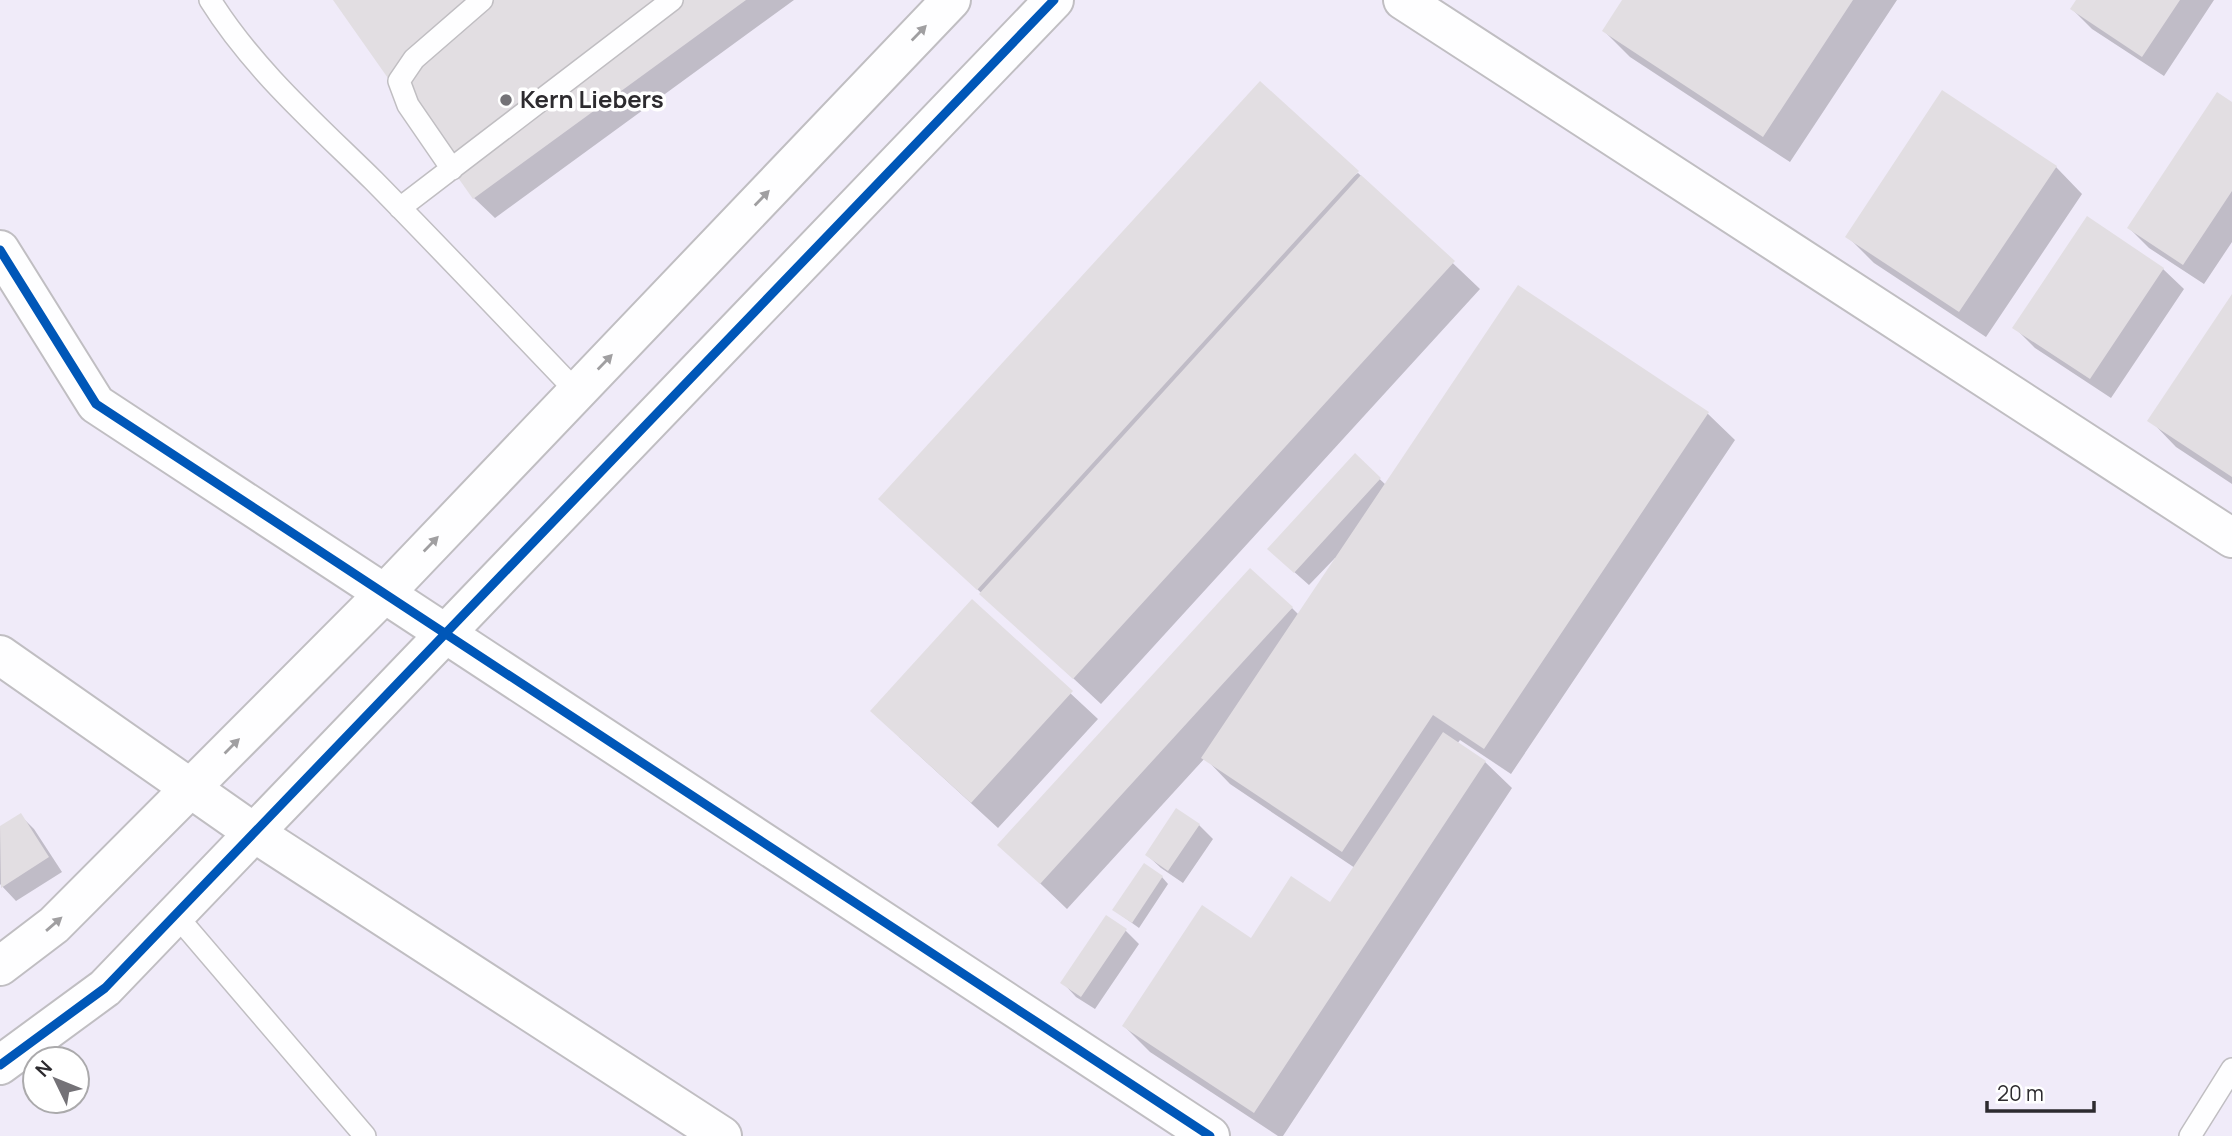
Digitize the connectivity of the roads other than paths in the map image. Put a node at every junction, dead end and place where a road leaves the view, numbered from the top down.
1 (210, 0) edge
2 (482, 0) edge
3 (673, 0) edge
4 (951, 0) edge
5 (1054, 0) edge
6 (1403, 0) edge
7 (452, 169) junction
8 (400, 208) junction
9 (0, 250) edge
10 (577, 392) junction
11 (2232, 538) edge
12 (384, 594) junction
13 (443, 633) junction
14 (0, 655) edge
15 (190, 788) junction
16 (254, 832) junction
17 (176, 914) junction
18 (0, 966) edge
19 (0, 1065) edge
20 (2232, 1069) edge
21 (365, 1136) edge
22 (722, 1136) edge
23 (1210, 1136) edge
24 (2190, 1136) edge

1 - 8 lane
2 - 7 lane
3 - 7 lane
10 -> 4 street
5 - 13 street
6 - 11 street
7 - 8 lane
8 - 10 lane
9 - 12 street
12 -> 10 street
12 - 13 street
15 -> 12 street
13 - 16 street
13 - 23 street
14 - 15 street
15 - 16 street
18 -> 15 street
16 - 17 street
16 - 22 street
17 - 19 street
17 - 21 lane
20 - 24 lane

